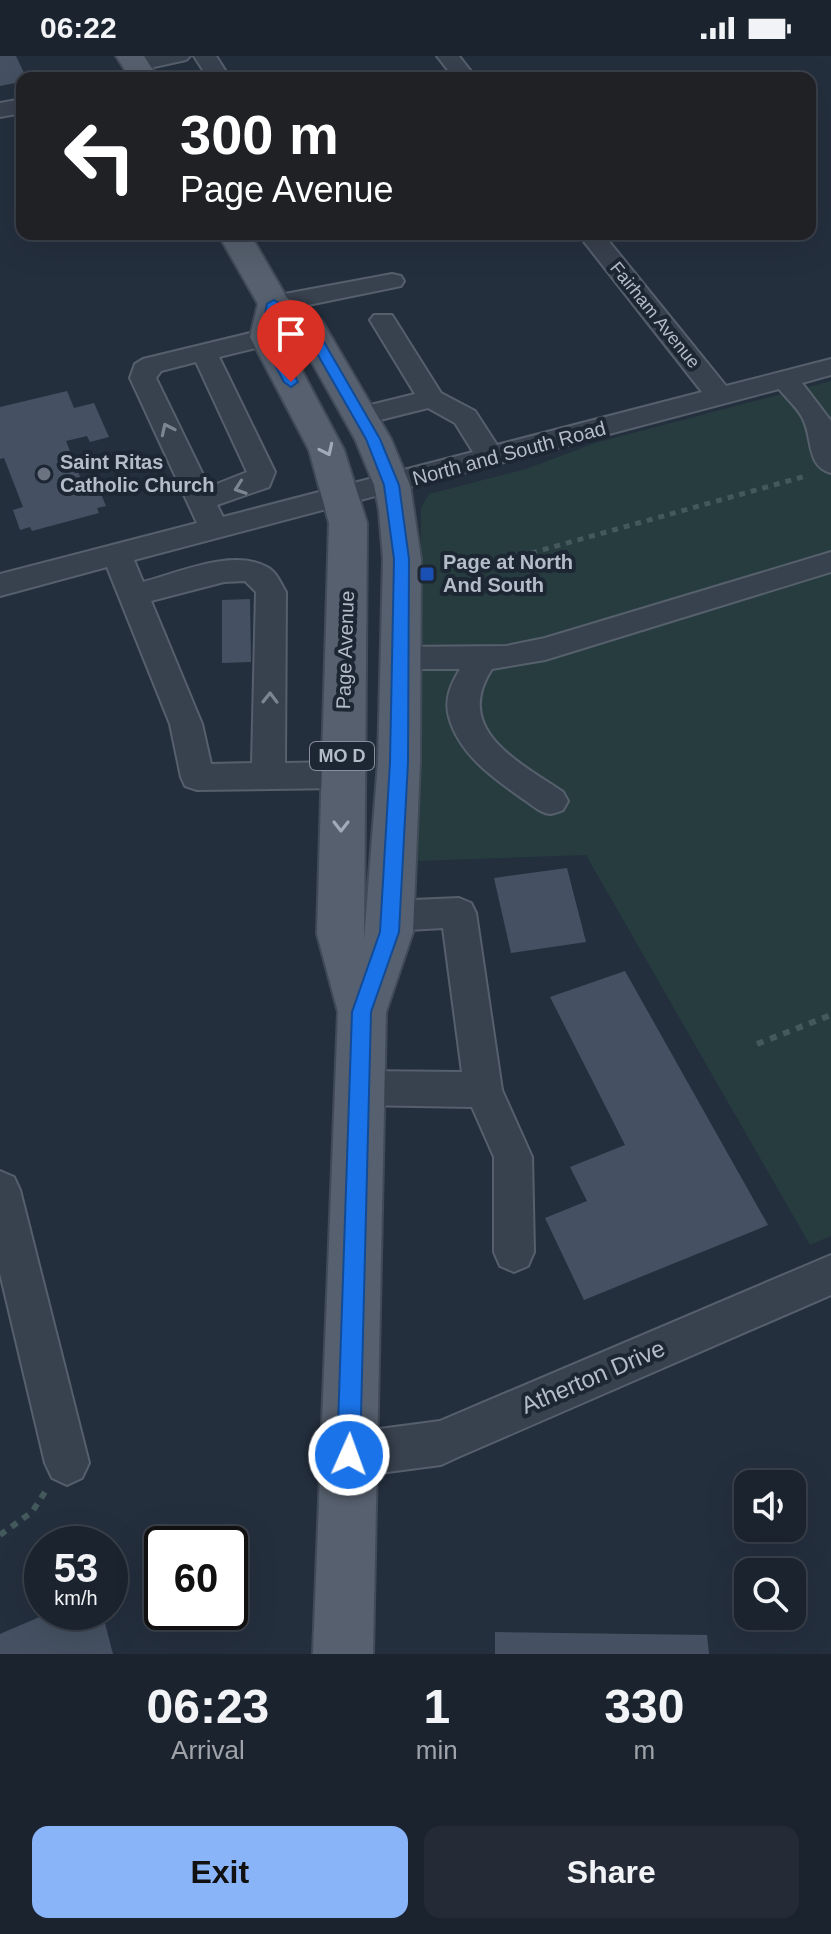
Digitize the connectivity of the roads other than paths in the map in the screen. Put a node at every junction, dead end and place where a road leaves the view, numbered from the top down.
1 (179, 56) edge
2 (448, 56) edge
3 (137, 66) edge
4 (460, 72) edge
5 (237, 240) edge
6 (595, 240) edge
7 (392, 281) dead end
8 (270, 320) junction
9 (383, 320) dead end
10 (204, 352) junction
11 (831, 367) edge
12 (785, 380) junction
13 (720, 397) junction
14 (431, 399) junction
15 (360, 416) junction
16 (491, 458) junction
17 (825, 469) edge
18 (392, 485) junction
19 (344, 497) junction
20 (201, 500) junction
21 (215, 530) junction
22 (117, 555) junction
23 (831, 562) edge
24 (0, 585) edge
25 (134, 595) junction
26 (400, 658) junction
27 (483, 658) junction
28 (341, 775) junction
29 (268, 776) junction
30 (551, 801) dead end
31 (391, 916) junction
32 (362, 1012) junction
33 (359, 1088) junction
34 (483, 1090) junction
35 (0, 1190) edge
36 (514, 1252) dead end
37 (831, 1275) edge
38 (349, 1455) junction
39 (67, 1463) road end
40 (343, 1654) edge

1 - 3 street
2 - 4 street
5 - 8 main road, Page Avenue / MO D
6 - 13 street, Fairham Avenue
7 - 8 street
8 - 10 street
8 - 15 main road, Page Avenue / MO D
8 -> 19 main road, Page Avenue / MO D
9 - 14 street
10 -> 20 street
20 -> 10 street
11 - 12 street, North and South Road
12 - 13 street, North and South Road
12 - 17 street
13 - 16 street, North and South Road
14 - 15 street
14 - 16 street
15 - 18 main road, Page Avenue / MO D
16 - 18 street, North and South Road
18 - 19 street, North and South Road
18 - 26 main road, Page Avenue / MO D
19 - 21 street, North and South Road
19 - 28 main road, Page Avenue / MO D
20 - 21 street
21 - 22 street, North and South Road
22 - 24 street, North and South Road
22 - 25 street
23 - 27 street
25 - 29 street
29 -> 25 street
26 - 27 street
26 - 31 main road, Page Avenue / MO D
27 - 30 street
28 - 29 street
28 -> 32 main road, Page Avenue / MO D
31 - 32 main road, Page Avenue / MO D
31 - 34 street
32 - 33 main road, Page Avenue / MO D
33 - 34 street
33 - 38 main road, Page Avenue / MO D
34 - 36 street
35 - 39 street
37 - 38 street, Atherton Drive
38 - 40 main road, Page Avenue / MO D

